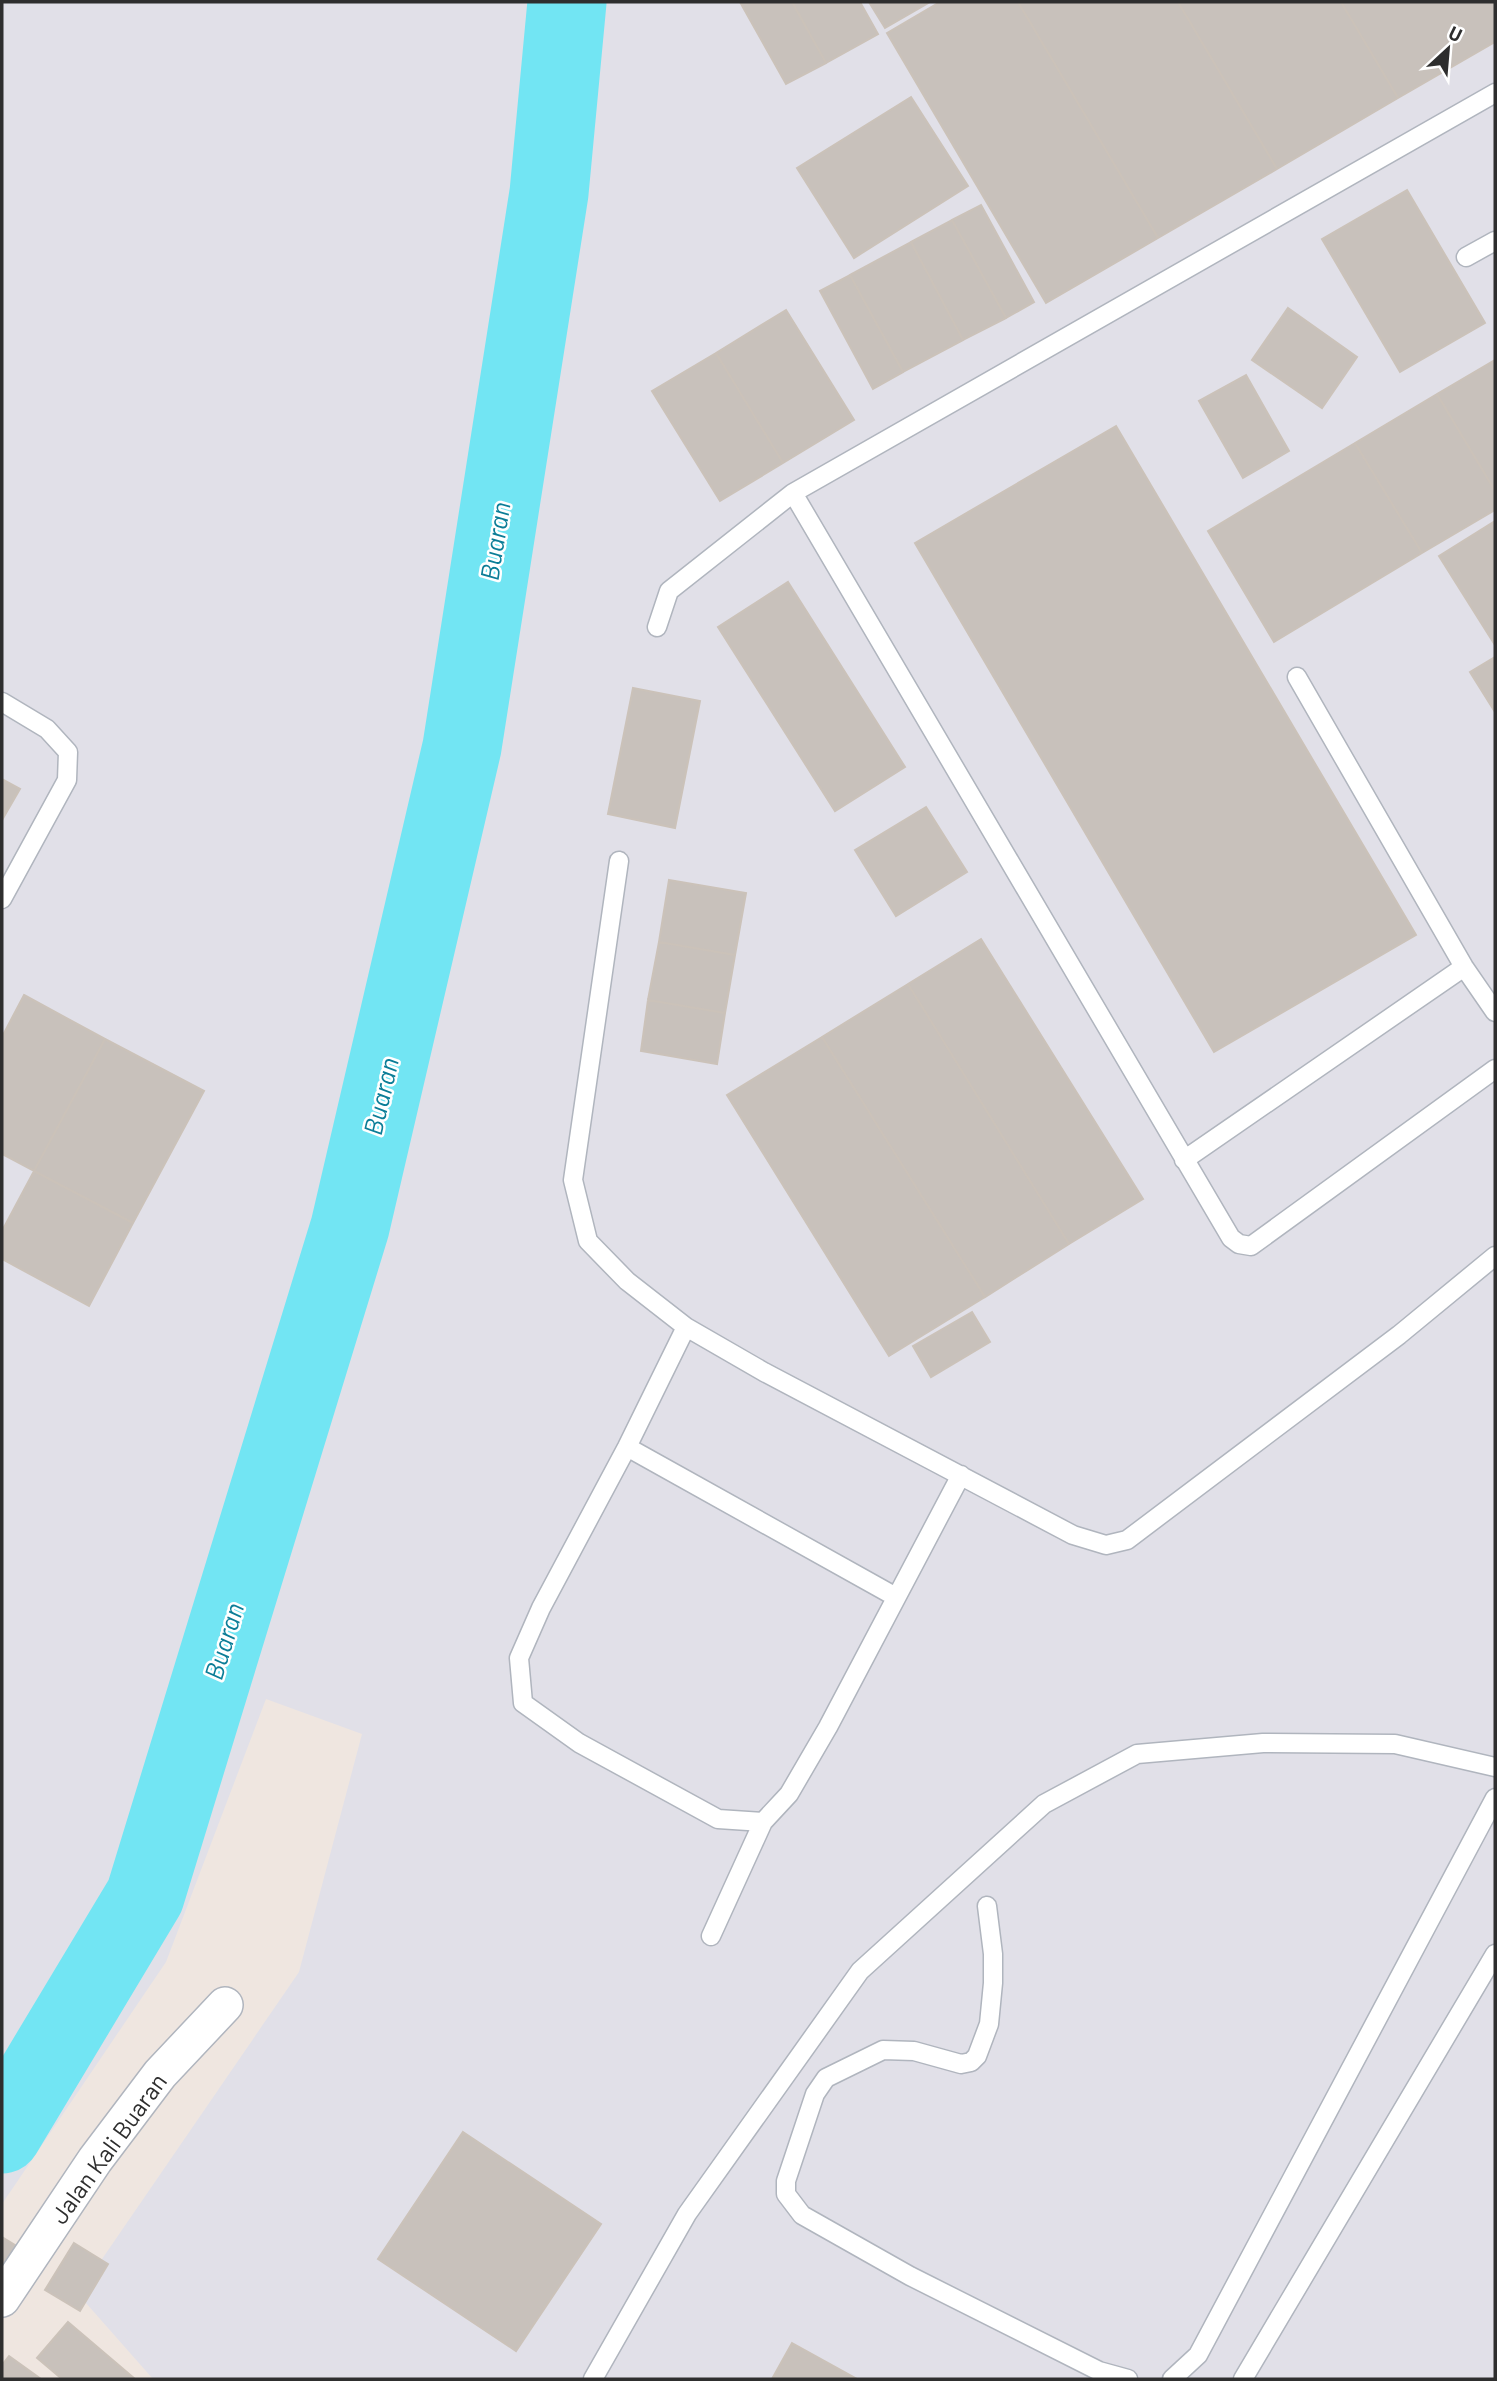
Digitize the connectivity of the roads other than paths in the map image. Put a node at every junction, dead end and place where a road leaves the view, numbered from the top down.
1 (1495, 93) edge
2 (1495, 241) edge
3 (1466, 257) dead end
4 (793, 493) junction
5 (657, 627) dead end
6 (1297, 677) dead end
7 (2, 702) edge
8 (619, 861) dead end
9 (2, 899) edge
10 (1464, 967) junction
11 (1495, 1012) edge
12 (1495, 1069) edge
13 (1184, 1160) junction
14 (1495, 1256) edge
15 (686, 1327) junction
16 (627, 1447) junction
17 (961, 1475) junction
18 (896, 1597) junction
19 (1495, 1767) edge
20 (1495, 1798) edge
21 (763, 1822) junction
22 (987, 1906) dead end
23 (711, 1936) dead end
24 (1495, 1954) edge
25 (225, 2005) dead end
26 (2, 2299) edge
27 (593, 2379) edge
28 (1128, 2379) edge
29 (1172, 2379) edge
30 (1243, 2379) edge

1 - 4 lane
2 - 3 lane
4 - 5 lane
4 - 13 lane
6 - 10 lane
7 - 9 lane
8 - 15 lane
10 - 11 lane
10 - 13 lane
12 - 13 lane
14 - 17 lane
15 - 16 lane
15 - 17 lane
16 - 18 lane
16 - 21 lane
17 - 18 lane
18 - 21 lane
19 - 27 lane
20 - 29 lane
21 - 23 lane
22 - 28 lane
24 - 30 lane
25 - 26 street, Jalan Kali Buaran

